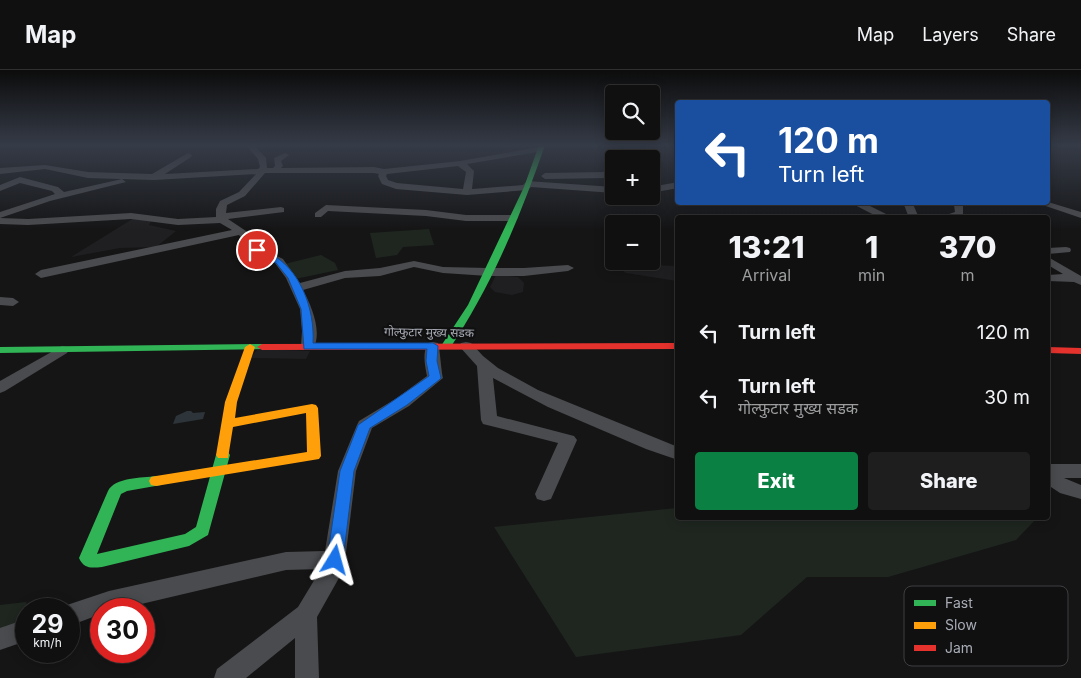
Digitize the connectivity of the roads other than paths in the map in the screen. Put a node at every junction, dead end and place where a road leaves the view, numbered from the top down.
1 (79, 173) edge
2 (160, 173) edge
3 (218, 173) edge
4 (261, 173) edge
5 (383, 173) edge
6 (470, 173) edge
7 (531, 173) edge
8 (605, 175) edge
9 (144, 177) junction
10 (154, 177) junction
11 (528, 183) junction
12 (675, 186) edge
13 (0, 188) edge
14 (660, 188) edge
15 (605, 190) edge
16 (467, 192) junction
17 (62, 196) junction
18 (860, 205) edge
19 (959, 205) edge
20 (1047, 205) edge
21 (281, 210) dead end
22 (1, 215) edge
23 (318, 215) dead end
24 (881, 215) edge
25 (956, 215) edge
26 (1081, 216) edge
27 (513, 218) junction
28 (222, 219) junction
29 (241, 231) junction
30 (1066, 250) dead end
31 (1050, 251) edge
32 (1050, 261) edge
33 (568, 268) dead end
34 (488, 272) junction
35 (41, 274) dead end
36 (1050, 278) edge
37 (1078, 279) edge
38 (296, 288) junction
39 (308, 346) junction
40 (439, 346) junction
41 (466, 346) junction
42 (675, 346) edge
43 (250, 347) junction
44 (62, 350) junction
45 (1050, 350) edge
46 (1, 351) edge
47 (1081, 351) edge
48 (484, 366) junction
49 (0, 388) edge
50 (227, 424) junction
51 (675, 453) edge
52 (1081, 471) edge
53 (219, 472) junction
54 (1050, 472) edge
55 (1050, 476) edge
56 (1081, 492) edge
57 (544, 494) dead end
58 (335, 560) junction
59 (80, 611) edge
60 (306, 615) junction
61 (15, 634) edge
62 (0, 639) edge
63 (226, 678) edge
64 (307, 678) edge

1 - 9 street
2 - 10 street
3 - 10 street
4 - 28 street
5 - 16 street
6 - 16 street
7 - 11 street
8 - 11 street
9 - 10 street
9 - 17 street
11 - 15 street
11 - 16 street
11 - 27 street
12 - 14 street
13 - 17 street
17 - 22 street
18 - 24 street
19 - 25 street
20 - 26 street
21 - 28 street
22 - 28 street
23 - 27 street
27 - 34 street
28 - 29 street
29 - 35 street
29 - 38 street
30 - 31 street
32 - 37 street
33 - 34 street
34 - 38 street
34 - 40 street
36 - 37 street
38 - 39 street
39 - 40 street, गोल्फुटार मुख्य सडक
39 - 43 street, गोल्फुटार मुख्य सडक
40 - 41 street, गोल्फुटार मुख्य सडक
40 - 58 street
41 - 42 street, गोल्फुटार मुख्य सडक
41 - 48 street
43 - 44 street, गोल्फुटार मुख्य सडक
43 - 50 street
44 - 46 street, गोल्फुटार मुख्य सडक
44 - 49 street
45 - 47 street
48 - 51 street
48 - 57 street
50 - 53 street
50 - 53 street
52 - 54 street
53 - 53 street
55 - 56 street
58 - 59 street
58 - 60 street
60 - 63 street
60 - 64 street
61 - 62 street

